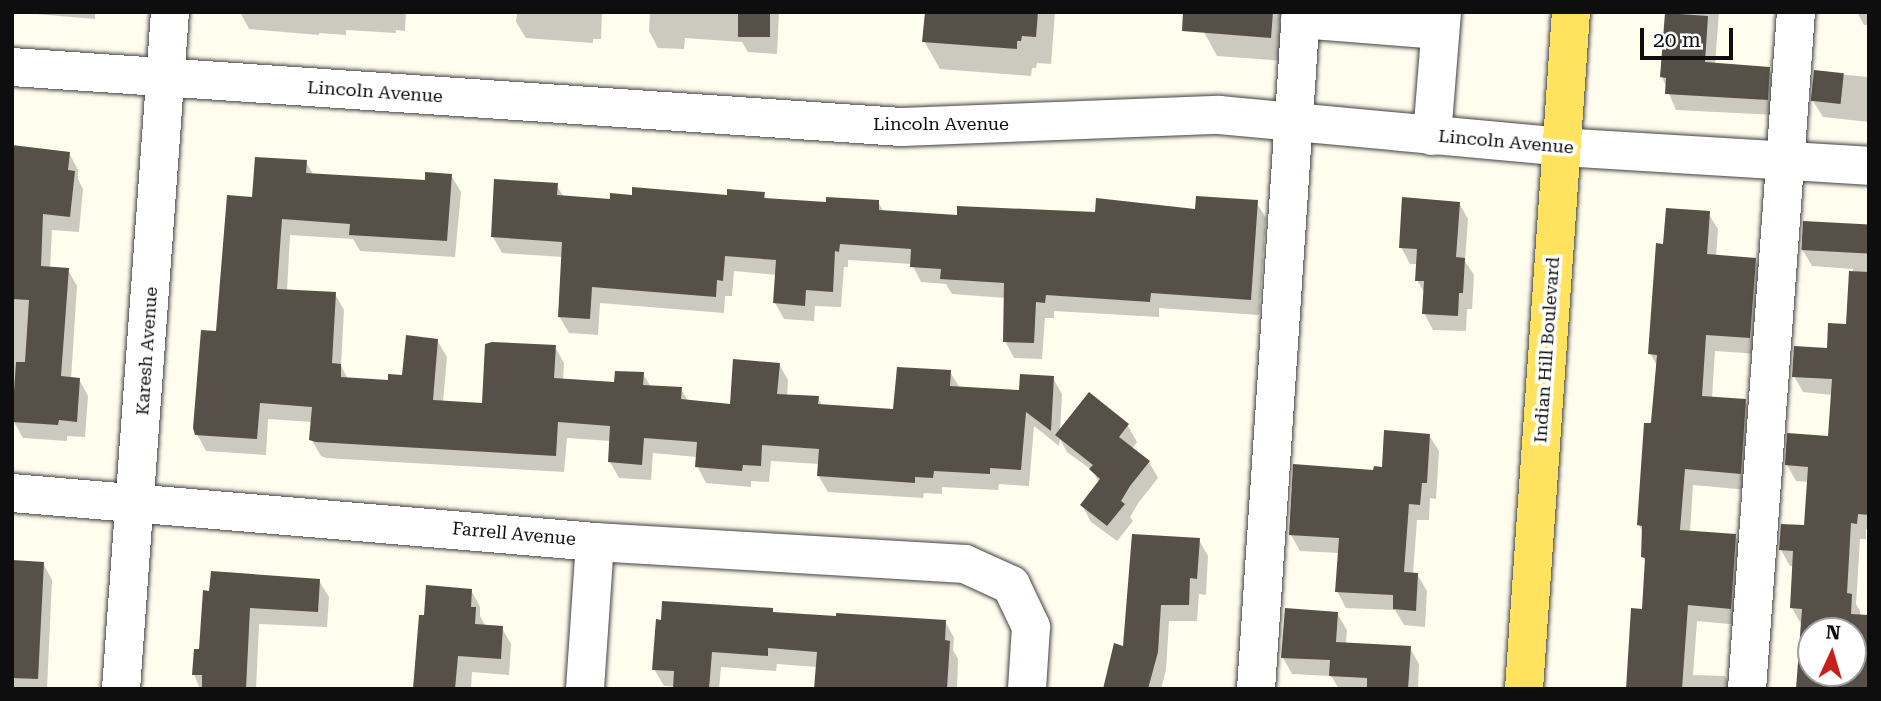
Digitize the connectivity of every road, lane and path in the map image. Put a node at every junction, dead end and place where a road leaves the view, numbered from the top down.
1 (170, 12) edge
2 (1571, 12) edge
3 (1796, 12) edge
4 (1300, 16) edge
5 (1441, 21) edge
6 (12, 67) edge
7 (166, 79) junction
8 (1293, 122) junction
9 (1432, 136) junction
10 (1561, 147) junction
11 (1784, 161) junction
12 (1869, 166) edge
13 (12, 493) edge
14 (136, 502) junction
15 (595, 541) junction
16 (121, 689) edge
17 (585, 689) edge
18 (1027, 689) edge
19 (1256, 689) edge
20 (1524, 689) edge
21 (1746, 689) edge

1 - 7 street, Karesh Avenue
2 - 10 main road, Indian Hill Boulevard
3 - 11 street
4 - 5 street
4 - 8 street
5 - 9 street
6 - 7 street, Lincoln Avenue
7 - 8 street, Lincoln Avenue
7 - 14 street, Karesh Avenue
8 - 9 street, Lincoln Avenue
8 - 19 street
9 - 10 street, Lincoln Avenue
10 - 11 street, Lincoln Avenue
10 - 20 main road, Indian Hill Boulevard
11 - 12 street, Lincoln Avenue
11 - 21 street
13 - 14 street, Farrell Avenue
14 - 15 street, Farrell Avenue
14 - 16 street, Karesh Avenue
15 - 17 street
15 - 18 street, Farrell Avenue

